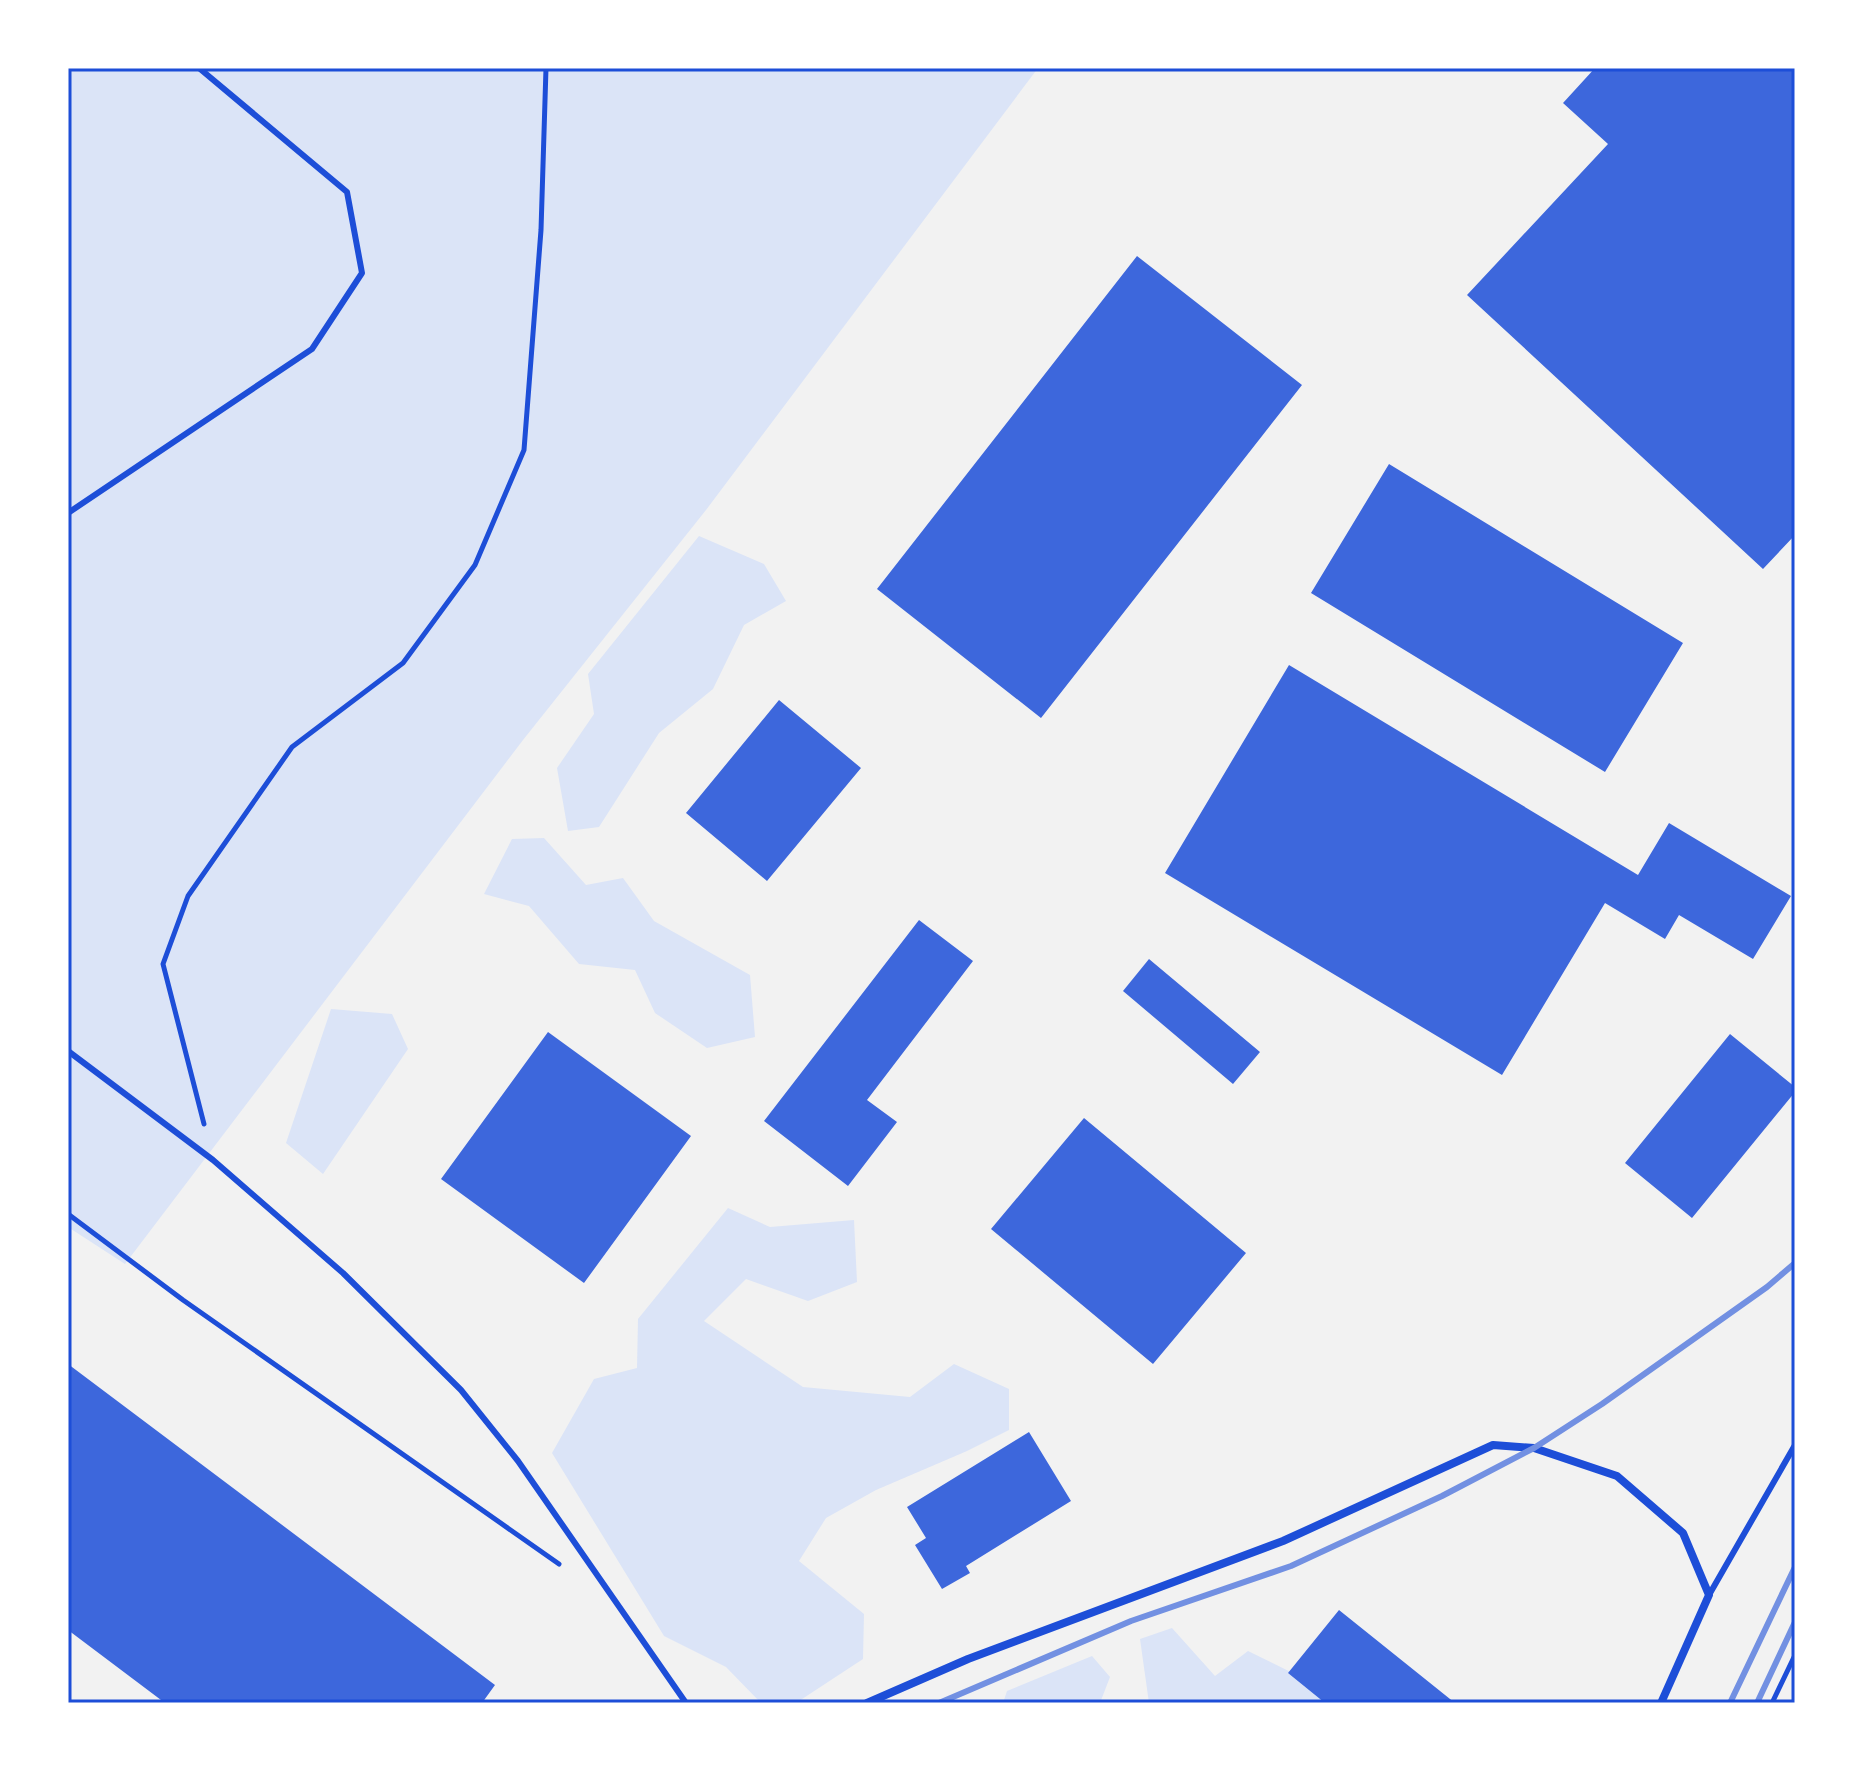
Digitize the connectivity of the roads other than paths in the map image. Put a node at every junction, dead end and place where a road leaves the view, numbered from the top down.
1 (199, 68) edge
2 (68, 513) edge
3 (68, 1051) edge
4 (1795, 1445) edge
5 (1709, 1595) junction
6 (686, 1703) edge
7 (867, 1703) edge
8 (1661, 1703) edge

1 - 2 lane
3 - 6 lane
4 - 5 lane
5 - 7 street
5 - 8 street

